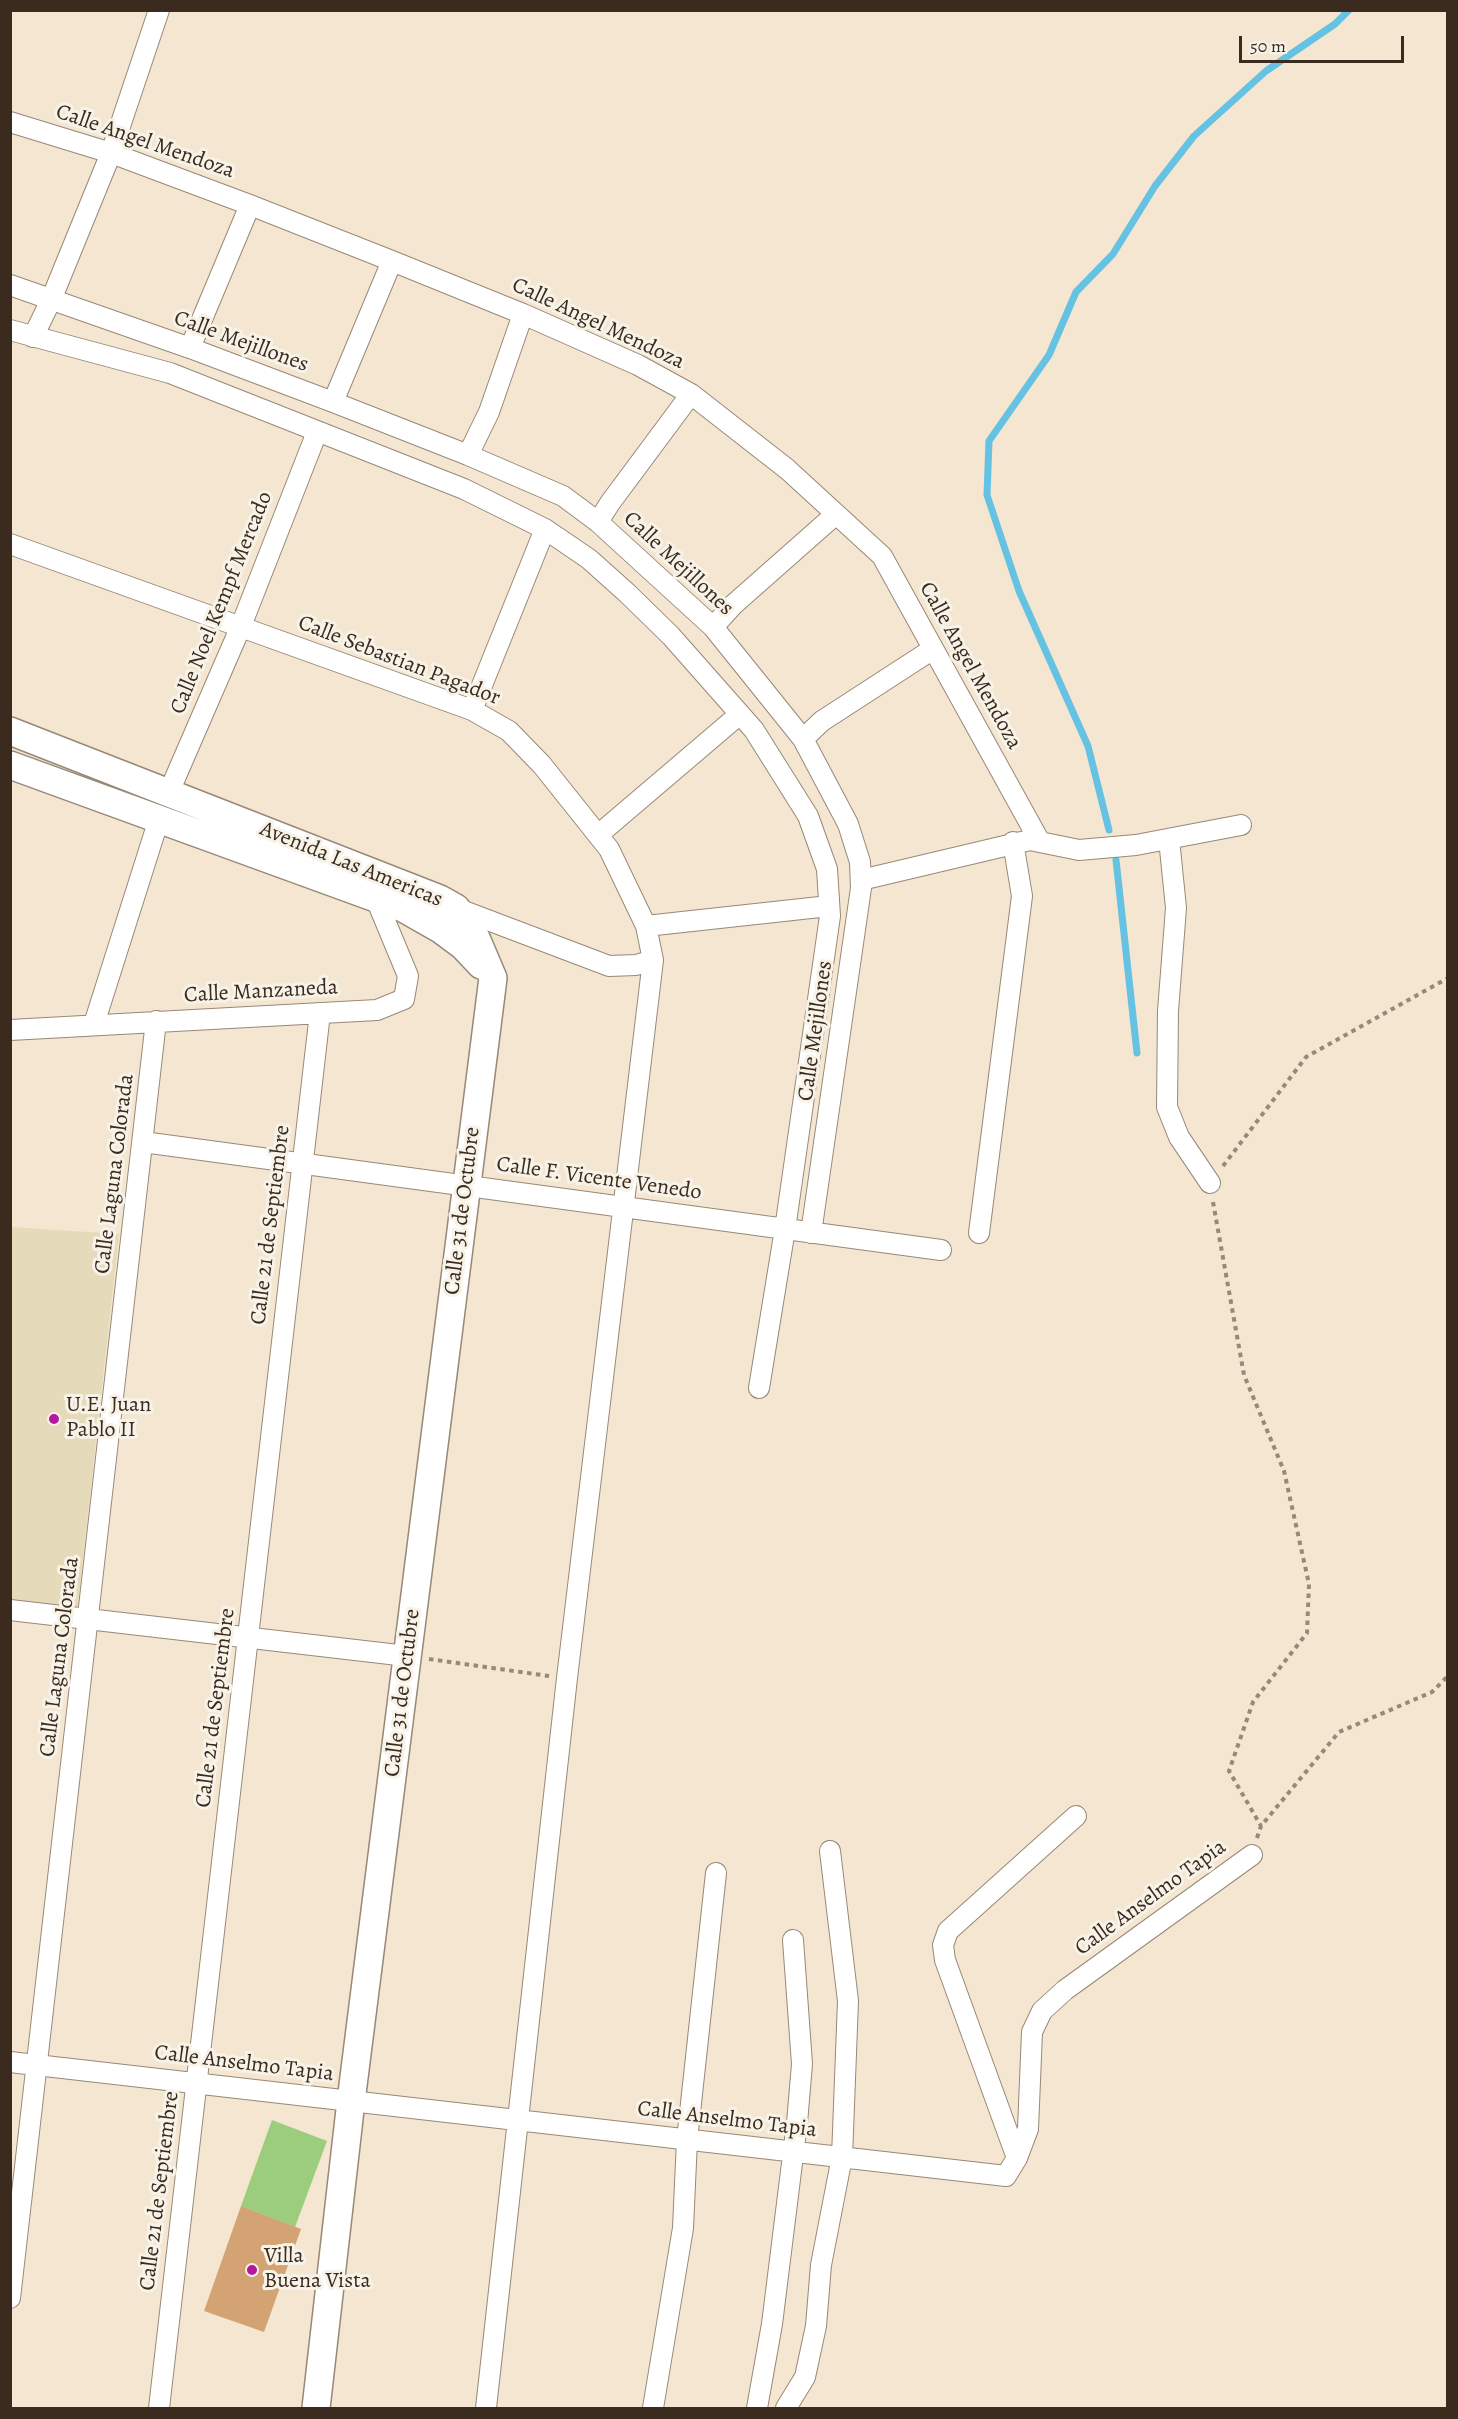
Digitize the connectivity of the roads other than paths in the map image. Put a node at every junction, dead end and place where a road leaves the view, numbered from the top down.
1 (159, 10) edge
2 (10, 122) edge
3 (111, 153) junction
4 (250, 205) junction
5 (392, 261) junction
6 (10, 285) edge
7 (51, 300) junction
8 (523, 314) junction
9 (10, 330) edge
10 (33, 337) junction
11 (190, 348) junction
12 (691, 394) junction
13 (333, 402) junction
14 (317, 432) junction
15 (468, 455) junction
16 (836, 514) junction
17 (598, 522) junction
18 (545, 529) junction
19 (10, 544) edge
20 (241, 626) junction
21 (713, 627) junction
22 (933, 649) junction
23 (472, 710) junction
24 (740, 714) junction
25 (10, 731) edge
26 (803, 739) junction
27 (10, 765) edge
28 (169, 792) junction
29 (159, 819) junction
30 (1241, 825) dead end
31 (598, 835) junction
32 (1169, 839) junction
33 (1013, 842) junction
34 (1040, 842) junction
35 (861, 879) junction
36 (376, 899) junction
37 (829, 906) junction
38 (456, 908) junction
39 (646, 926) junction
40 (653, 960) junction
41 (493, 978) junction
42 (320, 1013) junction
43 (156, 1021) junction
44 (94, 1024) junction
45 (10, 1030) edge
46 (143, 1142) junction
47 (303, 1163) junction
48 (1210, 1183) road end
49 (466, 1185) junction
50 (623, 1207) junction
51 (785, 1229) junction
52 (811, 1233) junction
53 (979, 1233) dead end
54 (941, 1250) dead end
55 (759, 1388) dead end
56 (10, 1610) edge
57 (88, 1619) junction
58 (248, 1637) junction
59 (407, 1656) junction
60 (1076, 1816) dead end
61 (830, 1851) dead end
62 (1252, 1855) road end
63 (716, 1874) dead end
64 (794, 1940) dead end
65 (10, 2061) edge
66 (37, 2064) junction
67 (197, 2083) junction
68 (351, 2101) junction
69 (520, 2120) junction
70 (687, 2140) junction
71 (794, 2152) junction
72 (842, 2157) junction
73 (1017, 2158) junction
74 (10, 2298) edge
75 (159, 2409) edge
76 (316, 2409) edge
77 (486, 2409) edge
78 (653, 2409) edge
79 (757, 2409) edge
80 (786, 2409) edge

1 - 3 street
2 - 3 street, Calle Angel Mendoza
3 - 4 street, Calle Angel Mendoza
3 - 7 street
4 - 5 street, Calle Angel Mendoza
4 - 11 street
5 - 8 street, Calle Angel Mendoza
5 - 13 street
6 - 7 street, Calle Mejillones
7 - 10 street
7 - 11 street, Calle Mejillones
8 - 12 street, Calle Angel Mendoza
8 - 15 street
9 - 10 street, Calle Mejillones
10 - 14 street, Calle Mejillones
11 - 13 street, Calle Mejillones
12 - 16 street, Calle Angel Mendoza
12 - 17 street
13 - 15 street, Calle Mejillones
14 - 18 street, Calle Mejillones
14 - 20 street, Calle Noel Kempf Mercado
15 - 17 street, Calle Mejillones
16 - 21 street
16 - 22 street, Calle Angel Mendoza
17 - 21 street, Calle Mejillones
18 - 23 street
18 - 24 street, Calle Mejillones
19 - 20 street, Calle Sebastian Pagador
20 - 23 street, Calle Sebastian Pagador
20 - 28 street, Calle Noel Kempf Mercado
21 - 26 street, Calle Mejillones
22 - 26 street
22 - 34 street, Calle Angel Mendoza
23 - 31 street, Calle Sebastian Pagador
24 - 31 street
24 - 37 street, Calle Mejillones
25 - 28 main road, Avenida Las Americas
26 - 35 street, Calle Mejillones
27 - 29 main road, Avenida Las Americas
28 - 38 main road, Avenida Las Americas
29 - 36 main road, Avenida Las Americas
29 - 44 street
30 - 32 street
31 - 39 street, Calle Sebastian Pagador
32 - 34 street
32 - 48 street
33 - 34 street
33 - 35 street
33 - 53 street
35 - 52 street, Calle Mejillones
36 - 41 main road, Avenida Las Americas
36 - 42 street, Calle Manzaneda
37 - 39 street
37 - 51 street, Calle Mejillones
38 - 40 street
38 - 41 main road, Avenida Las Americas
39 - 40 street, Calle Sebastian Pagador
40 - 50 street, Calle Sebastian Pagador
41 - 49 main road, Calle 31 de Octubre
42 - 43 street, Calle Manzaneda
42 - 47 street, Calle 21 de Septiembre
43 - 44 street, Calle Manzaneda
43 - 46 street, Calle Laguna Colorada
44 - 45 street, Calle Manzaneda
46 - 47 street, Calle F. Vicente Venedo
46 - 57 street, Calle Laguna Colorada
47 - 49 street, Calle F. Vicente Venedo
47 - 58 street, Calle 21 de Septiembre
49 - 50 street, Calle F. Vicente Venedo
49 - 59 main road, Calle 31 de Octubre
50 - 51 street, Calle F. Vicente Venedo
50 - 69 street, Calle Sebastian Pagador
51 - 52 street, Calle F. Vicente Venedo
51 - 55 street, Calle Mejillones
52 - 54 street, Calle F. Vicente Venedo
56 - 57 street
57 - 58 street
57 - 66 street, Calle Laguna Colorada
58 - 59 street
58 - 67 street, Calle 21 de Septiembre
59 - 68 main road, Calle 31 de Octubre
60 - 73 street
61 - 72 street
62 - 73 street, Calle Anselmo Tapia
63 - 70 street
64 - 71 street
65 - 66 street, Calle Anselmo Tapia
66 - 67 street, Calle Anselmo Tapia
66 - 74 street, Calle Laguna Colorada
67 - 68 street, Calle Anselmo Tapia
67 - 75 street, Calle 21 de Septiembre
68 - 69 street, Calle Anselmo Tapia
68 - 76 main road, Calle 31 de Octubre
69 - 70 street, Calle Anselmo Tapia
69 - 77 street, Calle Sebastian Pagador
70 - 71 street, Calle Anselmo Tapia
70 - 78 street
71 - 72 street, Calle Anselmo Tapia
71 - 79 street
72 - 73 street, Calle Anselmo Tapia
72 - 80 street

